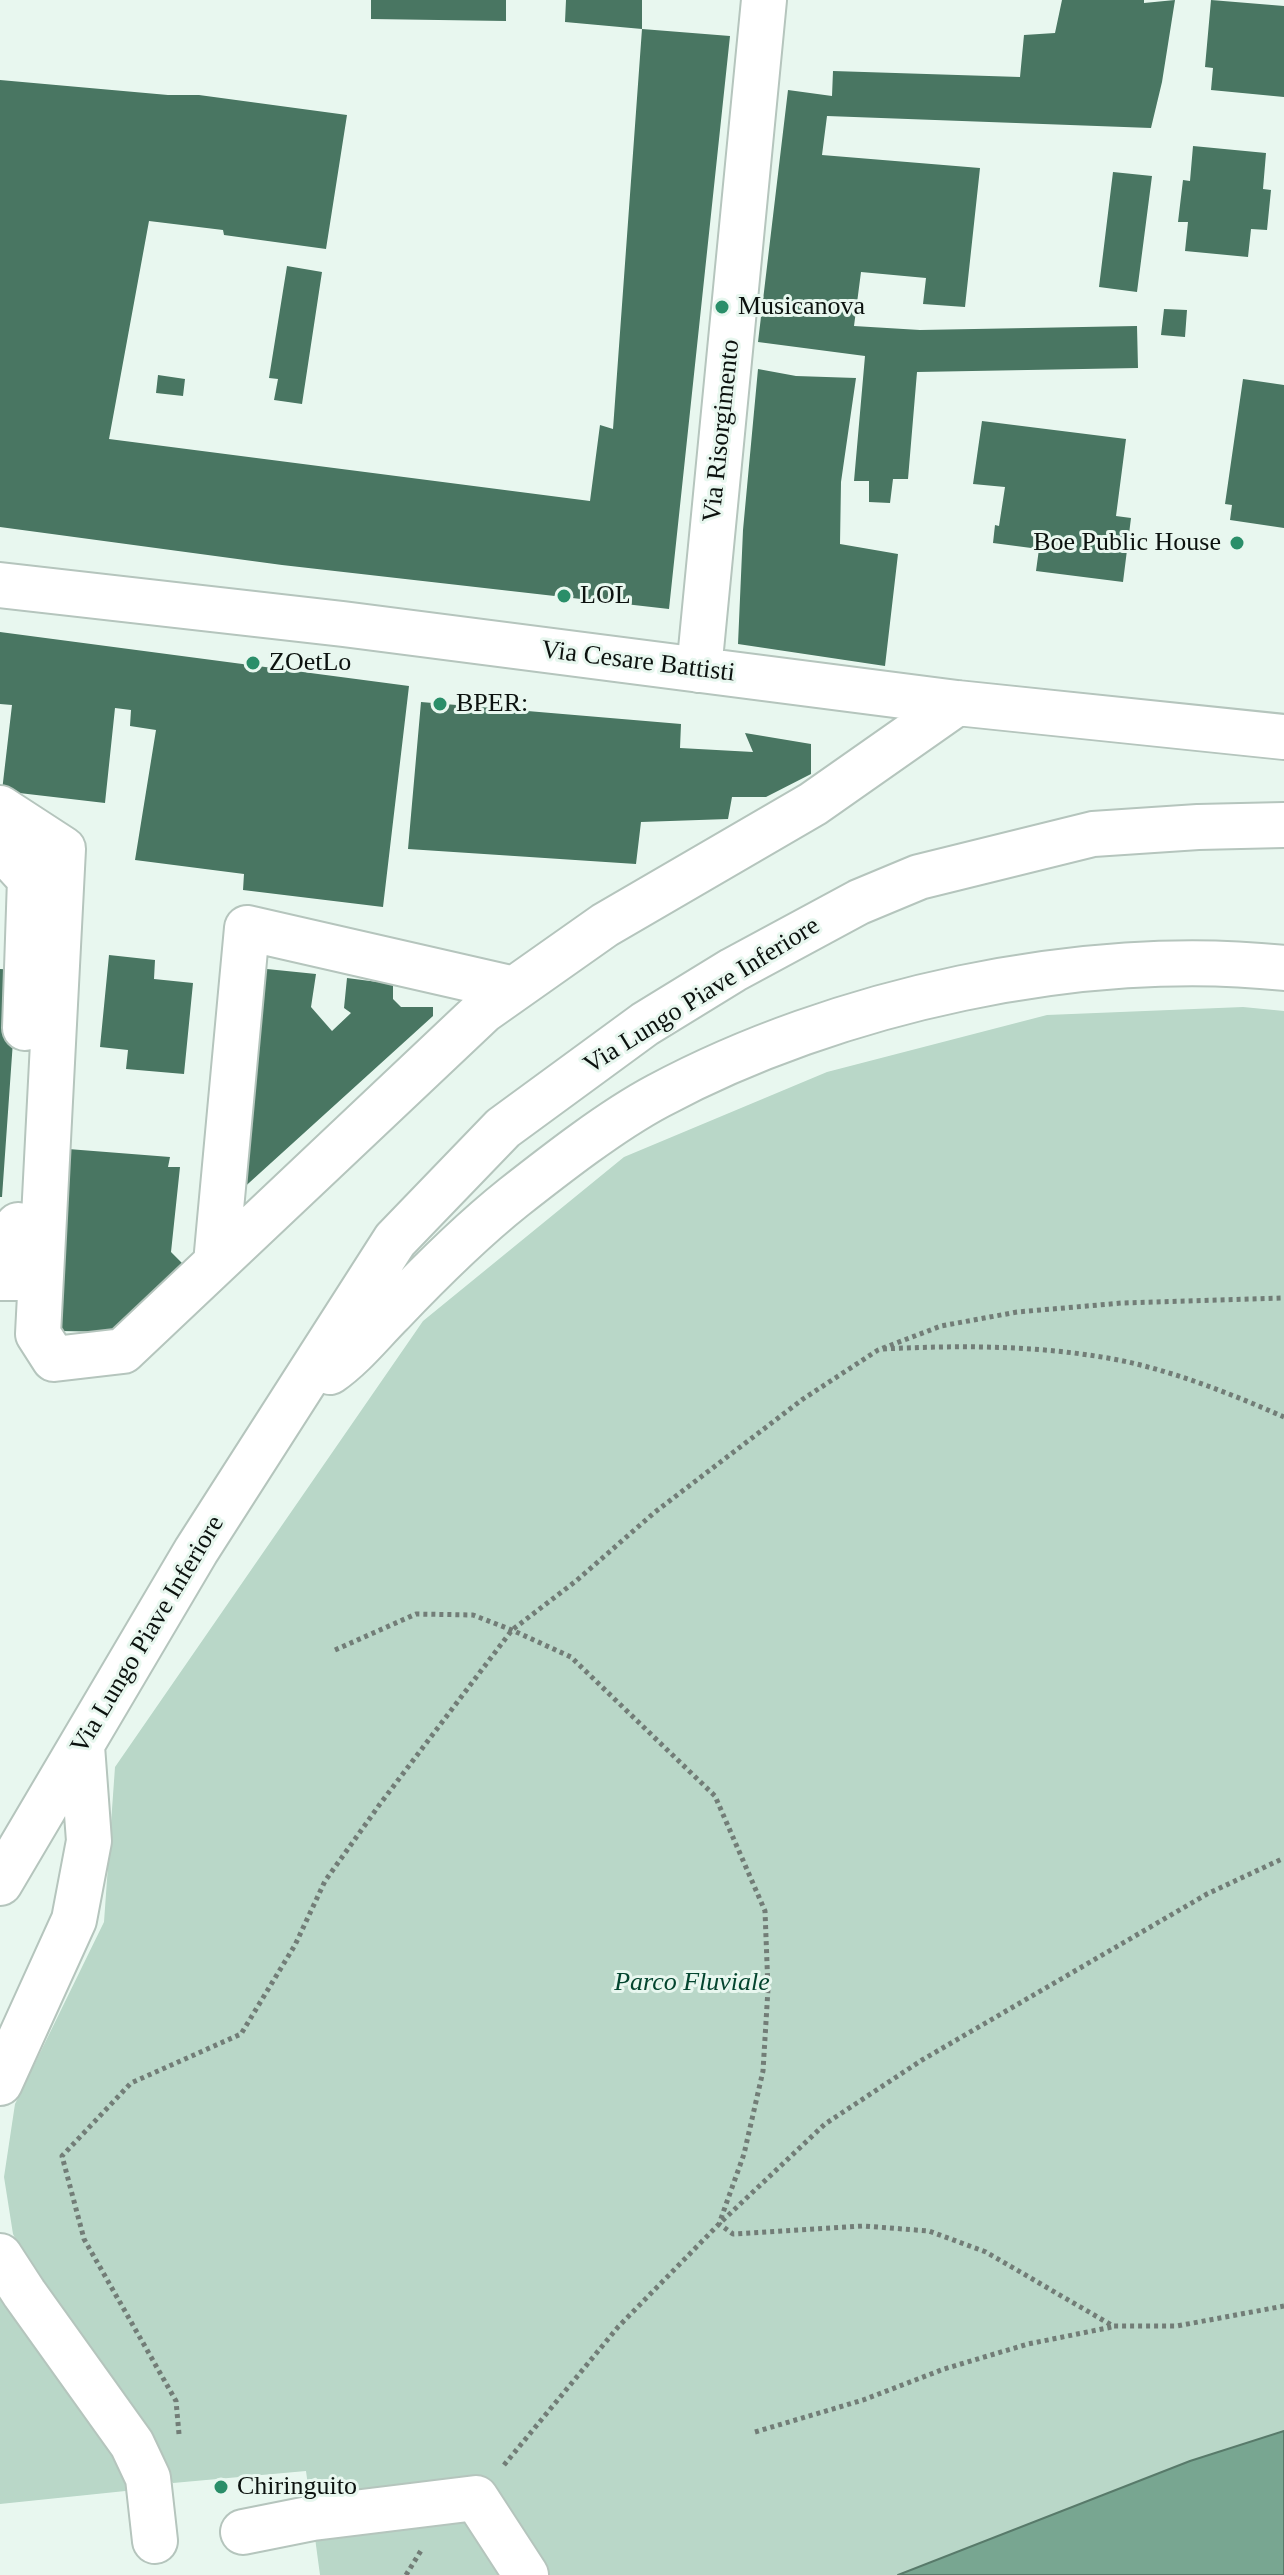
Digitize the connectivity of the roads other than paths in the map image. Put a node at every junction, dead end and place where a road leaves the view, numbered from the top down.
1 (764, 0) edge
2 (0, 585) edge
3 (699, 670) junction
4 (957, 703) junction
5 (1281, 738) edge
6 (0, 808) edge
7 (1284, 825) edge
8 (0, 846) edge
9 (1284, 968) edge
10 (514, 989) junction
11 (216, 1263) junction
12 (0, 1278) edge
13 (300, 1388) junction
14 (82, 1746) junction
15 (0, 1883) edge
16 (0, 2083) edge
17 (0, 2256) edge
18 (243, 2532) dead end
19 (155, 2541) dead end
20 (526, 2575) edge

1 - 3 main road, Via Risorgimento
2 - 3 main road, Via Cesare Battisti
3 - 4 main road, Via Cesare Battisti
4 - 5 main road, Via Cesare Battisti
4 - 10 main road
6 - 11 main road
7 - 13 main road, Via Lungo Piave Inferiore
8 - 12 main road
9 - 13 main road, Via Lungo Piave Inferiore
10 - 11 main road
10 - 11 main road
13 - 14 main road, Via Lungo Piave Inferiore
14 - 15 main road, Via Lungo Piave Inferiore
14 - 16 main road
17 - 19 main road
18 - 20 main road

